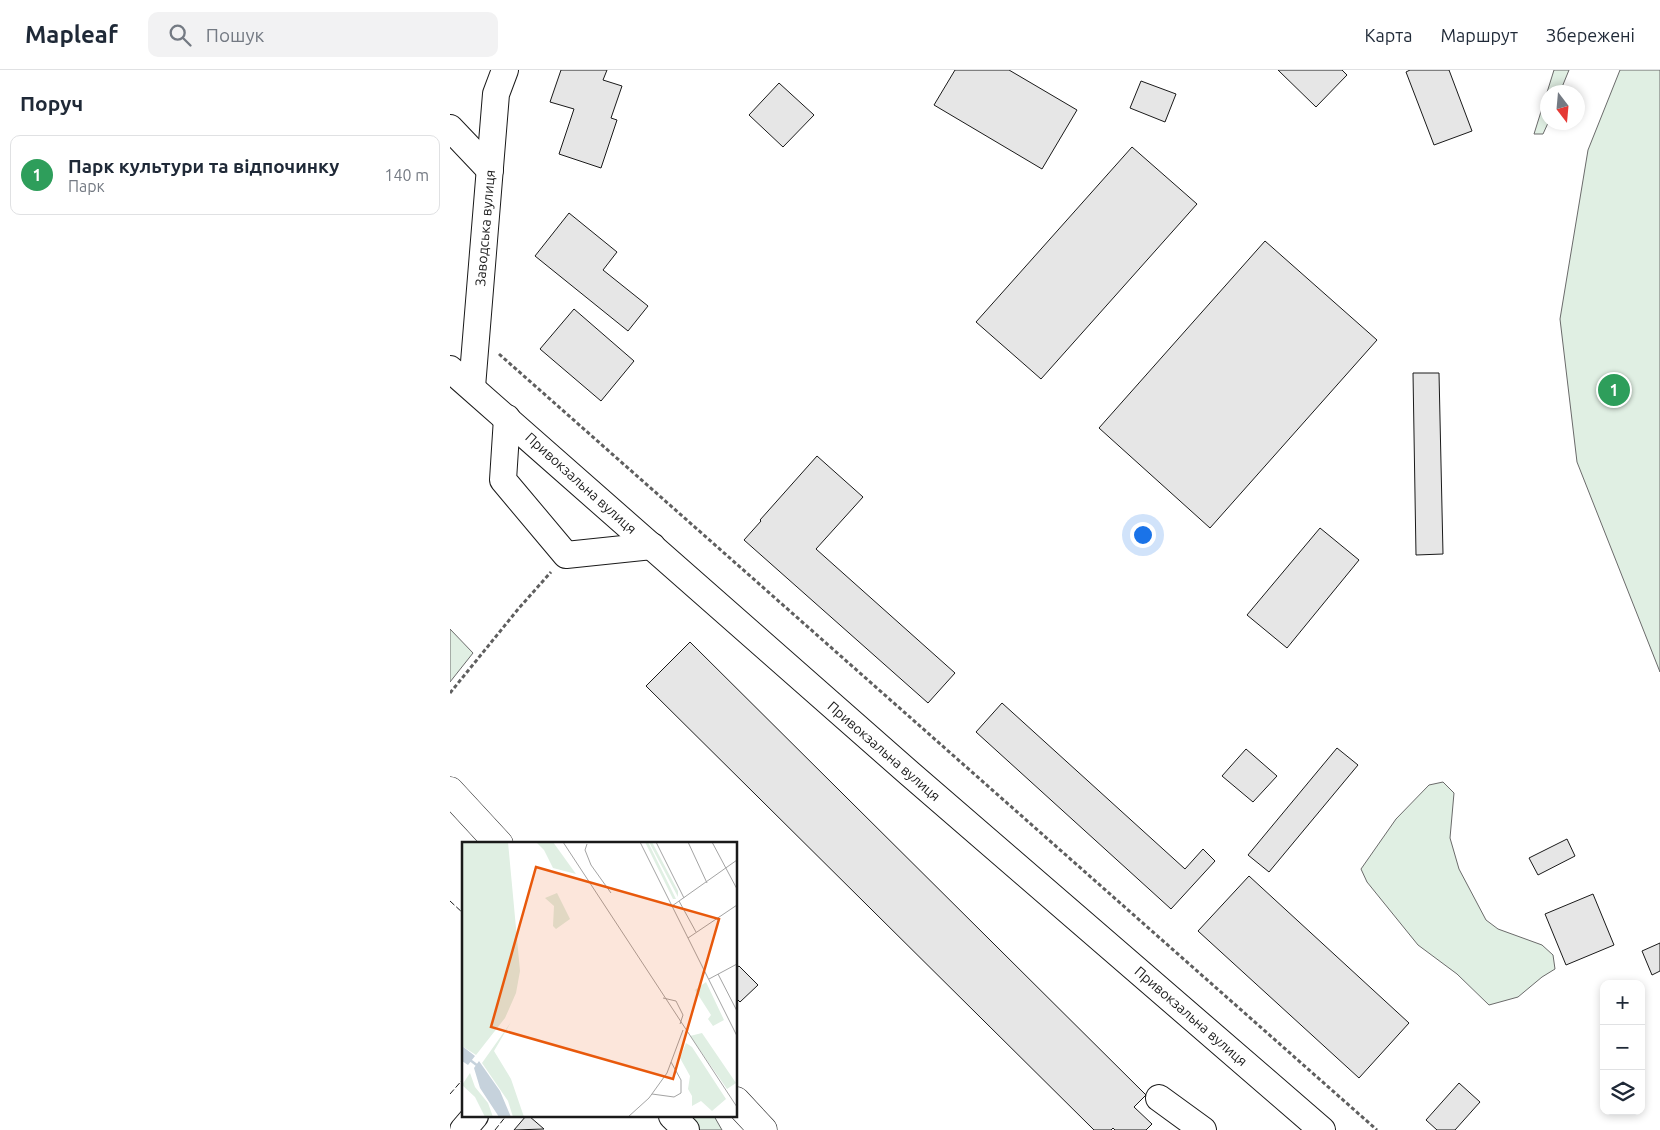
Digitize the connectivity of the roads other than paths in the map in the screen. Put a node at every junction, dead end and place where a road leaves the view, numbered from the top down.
1 (505, 70) edge
2 (450, 128) edge
3 (490, 170) junction
4 (450, 368) edge
5 (472, 387) junction
6 (507, 418) junction
7 (652, 546) junction
8 (450, 790) edge
9 (496, 842) edge
10 (1159, 1098) dead end
11 (738, 1103) edge
12 (473, 1118) edge
13 (674, 1118) edge
14 (760, 1129) edge
15 (464, 1130) edge
16 (686, 1130) edge
17 (1203, 1130) edge
18 (1322, 1130) edge

1 - 3 street, Заводська вулиця
2 - 3 street
3 - 5 street, Заводська вулиця
4 - 5 street, Привокзальна вулиця
5 - 6 street, Привокзальна вулиця
6 - 7 street, Привокзальна вулиця
6 - 7 street
7 - 18 street, Привокзальна вулиця
8 - 9 main road
10 - 17 street
11 - 14 main road
12 - 15 street
13 - 16 street

